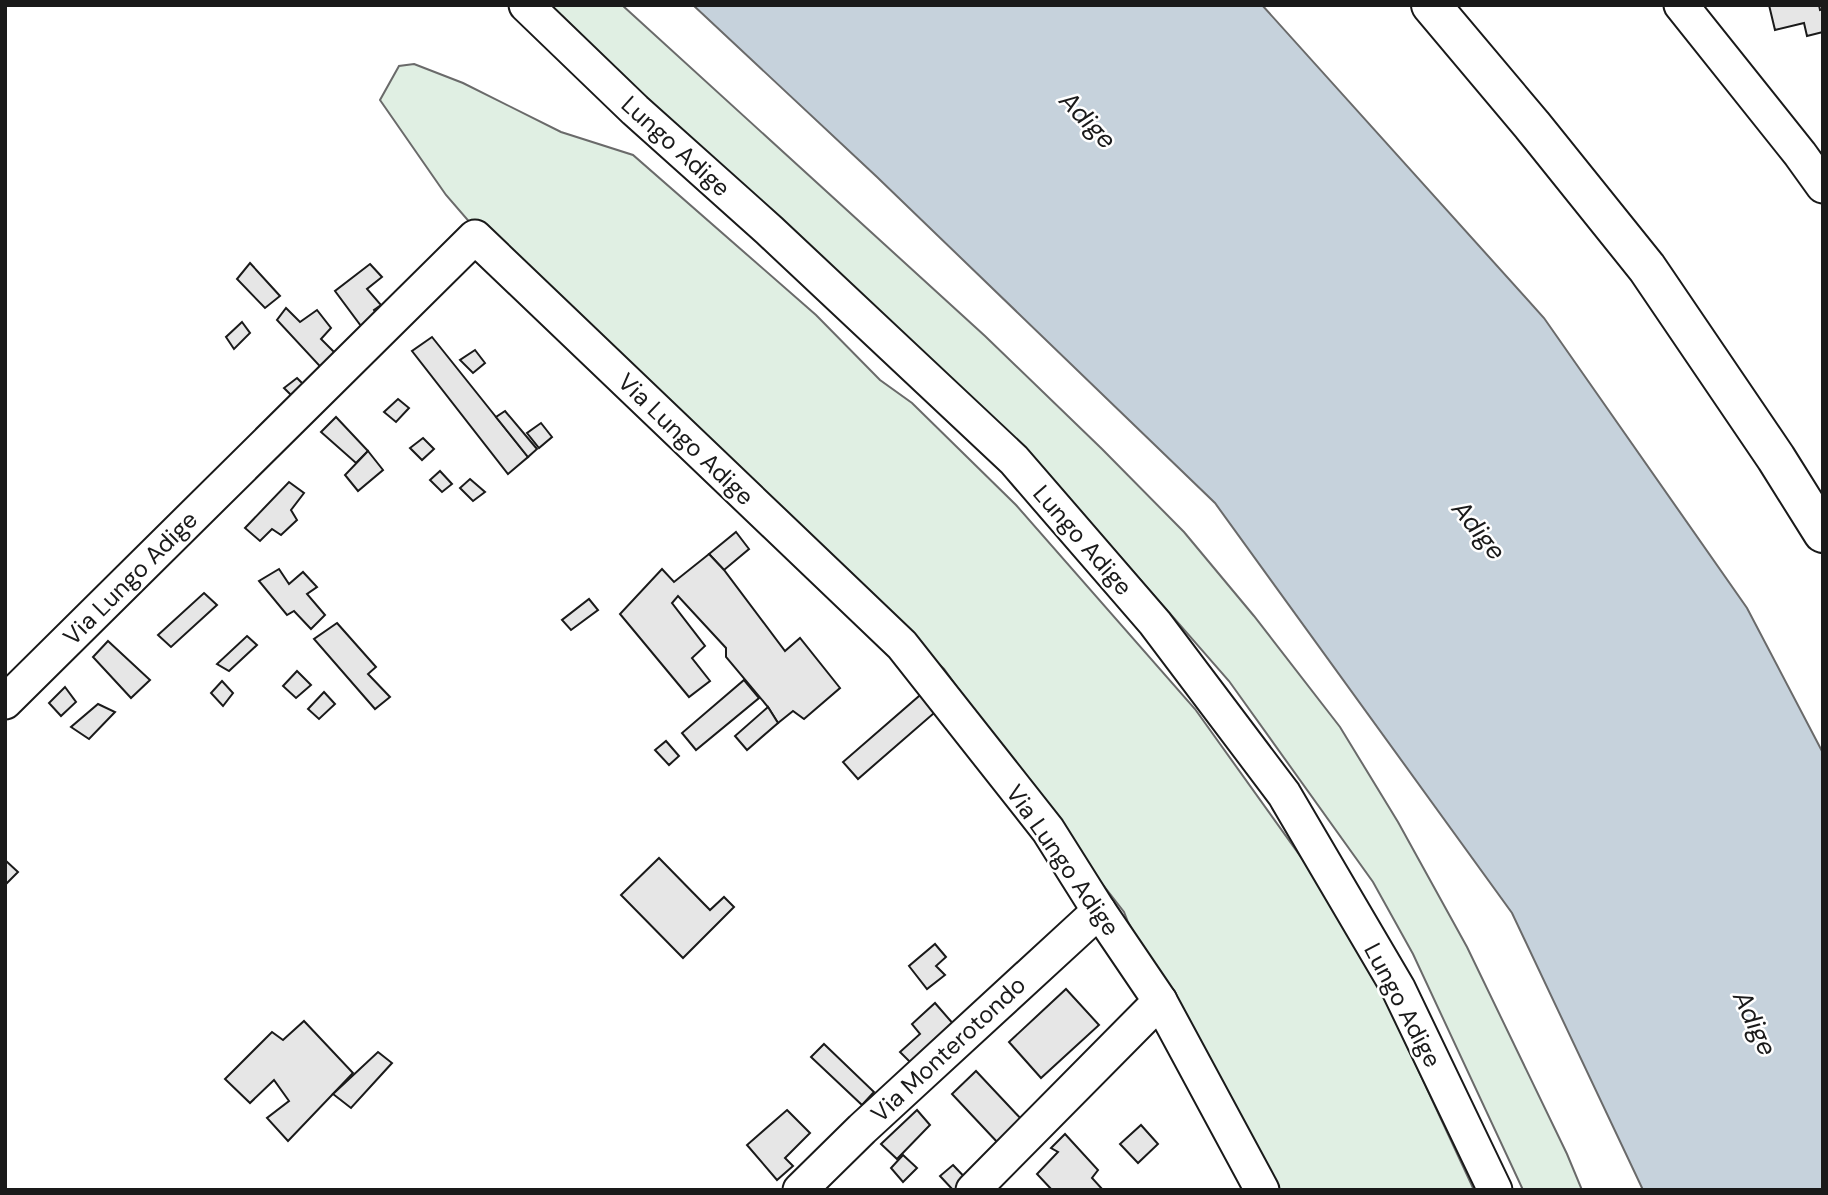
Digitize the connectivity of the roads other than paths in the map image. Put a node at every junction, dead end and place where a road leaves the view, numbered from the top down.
1 (526, 5) edge
2 (1431, 5) edge
3 (1681, 5) edge
4 (1823, 186) edge
5 (1823, 533) edge
6 (5, 702) edge
7 (1099, 911) junction
8 (1160, 1001) junction
9 (800, 1190) edge
10 (973, 1190) edge
11 (1262, 1190) edge
12 (1495, 1190) edge

1 - 12 street, Lungo Adige
2 - 5 main road
3 - 4 street
6 - 7 street, Via Lungo Adige
7 - 8 street, Via Lungo Adige
7 - 9 street, Via Monterotondo
8 - 10 street
8 - 11 street, Via Lungo Adige

